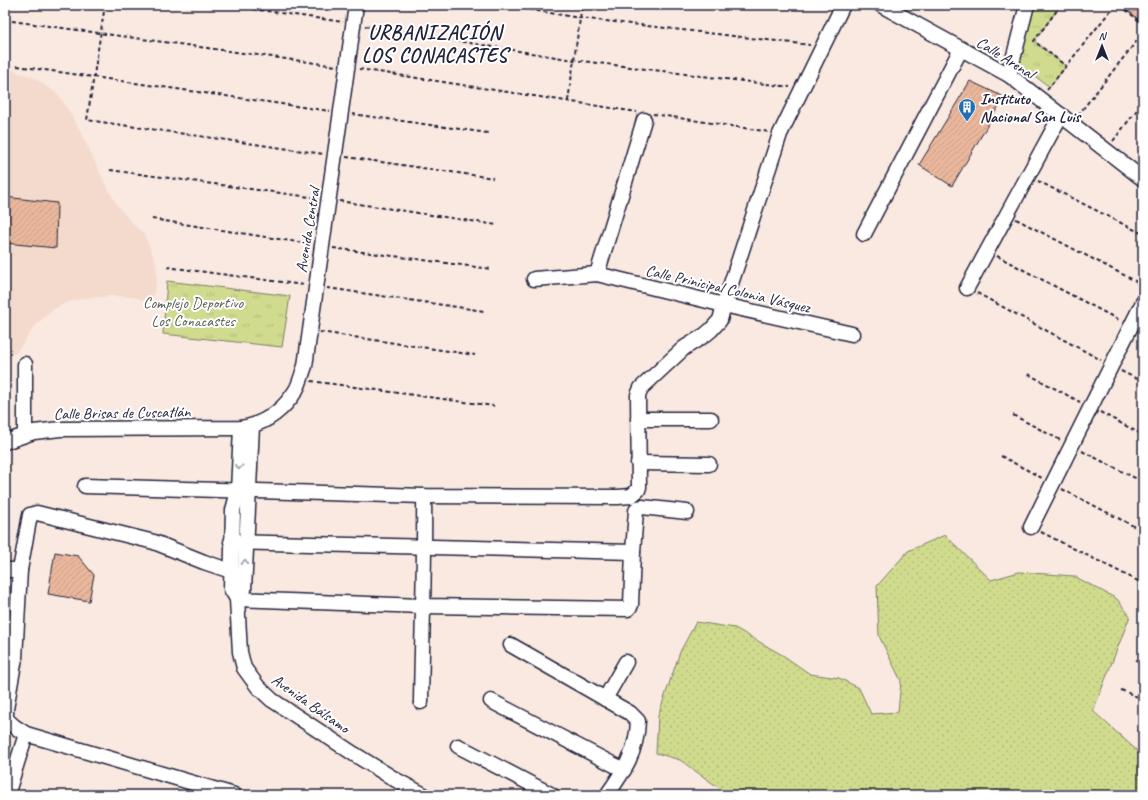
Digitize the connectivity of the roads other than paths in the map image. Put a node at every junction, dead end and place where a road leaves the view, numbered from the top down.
1 (356, 5) edge
2 (843, 5) edge
3 (881, 5) edge
4 (1026, 5) edge
5 (961, 49) junction
6 (1010, 75) junction
7 (643, 115) road end
8 (1066, 119) junction
9 (1143, 179) edge
10 (864, 234) dead end
11 (597, 274) junction
12 (534, 279) dead end
13 (967, 288) road end
14 (1143, 302) edge
15 (724, 305) junction
16 (852, 334) dead end
17 (25, 364) dead end
18 (638, 419) junction
19 (711, 419) dead end
20 (246, 427) junction
21 (25, 434) junction
22 (5, 442) edge
23 (638, 463) junction
24 (709, 464) dead end
25 (85, 486) dead end
26 (243, 492) junction
27 (424, 496) junction
28 (631, 496) junction
29 (638, 508) junction
30 (687, 512) dead end
31 (1031, 527) road end
32 (231, 542) junction
33 (246, 542) junction
34 (424, 547) junction
35 (633, 552) junction
36 (5, 570) edge
37 (20, 570) junction
38 (231, 571) junction
39 (238, 599) junction
40 (422, 606) junction
41 (511, 645) dead end
42 (10, 658) edge
43 (626, 662) dead end
44 (605, 699) junction
45 (492, 701) dead end
46 (421, 702) dead end
47 (26, 734) junction
48 (458, 746) dead end
49 (624, 770) junction
50 (7, 795) edge
51 (234, 795) edge
52 (424, 795) edge
53 (552, 795) edge
54 (607, 795) edge

1 - 20 street, Avenida Central
2 - 15 street
3 - 5 street, Calle Arenal
4 - 6 street
5 - 6 street, Calle Arenal
5 - 10 street
6 - 8 street, Calle Arenal
7 - 11 street
8 - 9 street, Calle Arenal
8 - 13 street
11 - 12 street, Calle Prinicipal Colonia Vásquez
11 - 15 street, Calle Prinicipal Colonia Vásquez
14 - 31 street
15 - 16 street, Calle Prinicipal Colonia Vásquez
15 - 18 street
17 - 21 street
18 - 19 street
18 - 23 street
20 - 21 street, Calle Brisas de Cuscatlán
20 - 26 street, Avenida Bálsamo
21 - 22 street, Calle Brisas de Cuscatlán
23 - 24 street
23 - 28 street
25 - 26 street
26 - 27 street
26 - 32 street, Avenida Bálsamo
26 - 33 street, Avenida Bálsamo
27 - 28 street
27 - 34 street
28 - 29 street
29 - 30 street
29 - 35 street
32 - 33 street
32 - 38 street, Avenida Bálsamo
33 - 34 street
39 -> 33 street, Avenida Bálsamo
34 - 35 street
34 - 40 street
35 - 40 street
36 - 37 street
37 - 38 street
37 - 42 street
38 - 39 street, Avenida Bálsamo
39 - 40 street
39 - 52 street, Avenida Bálsamo
40 - 46 street
41 - 44 street
42 - 47 street
43 - 44 street
44 - 49 street
45 - 49 street
47 - 50 street
47 - 51 street
48 - 53 street
49 - 54 street

